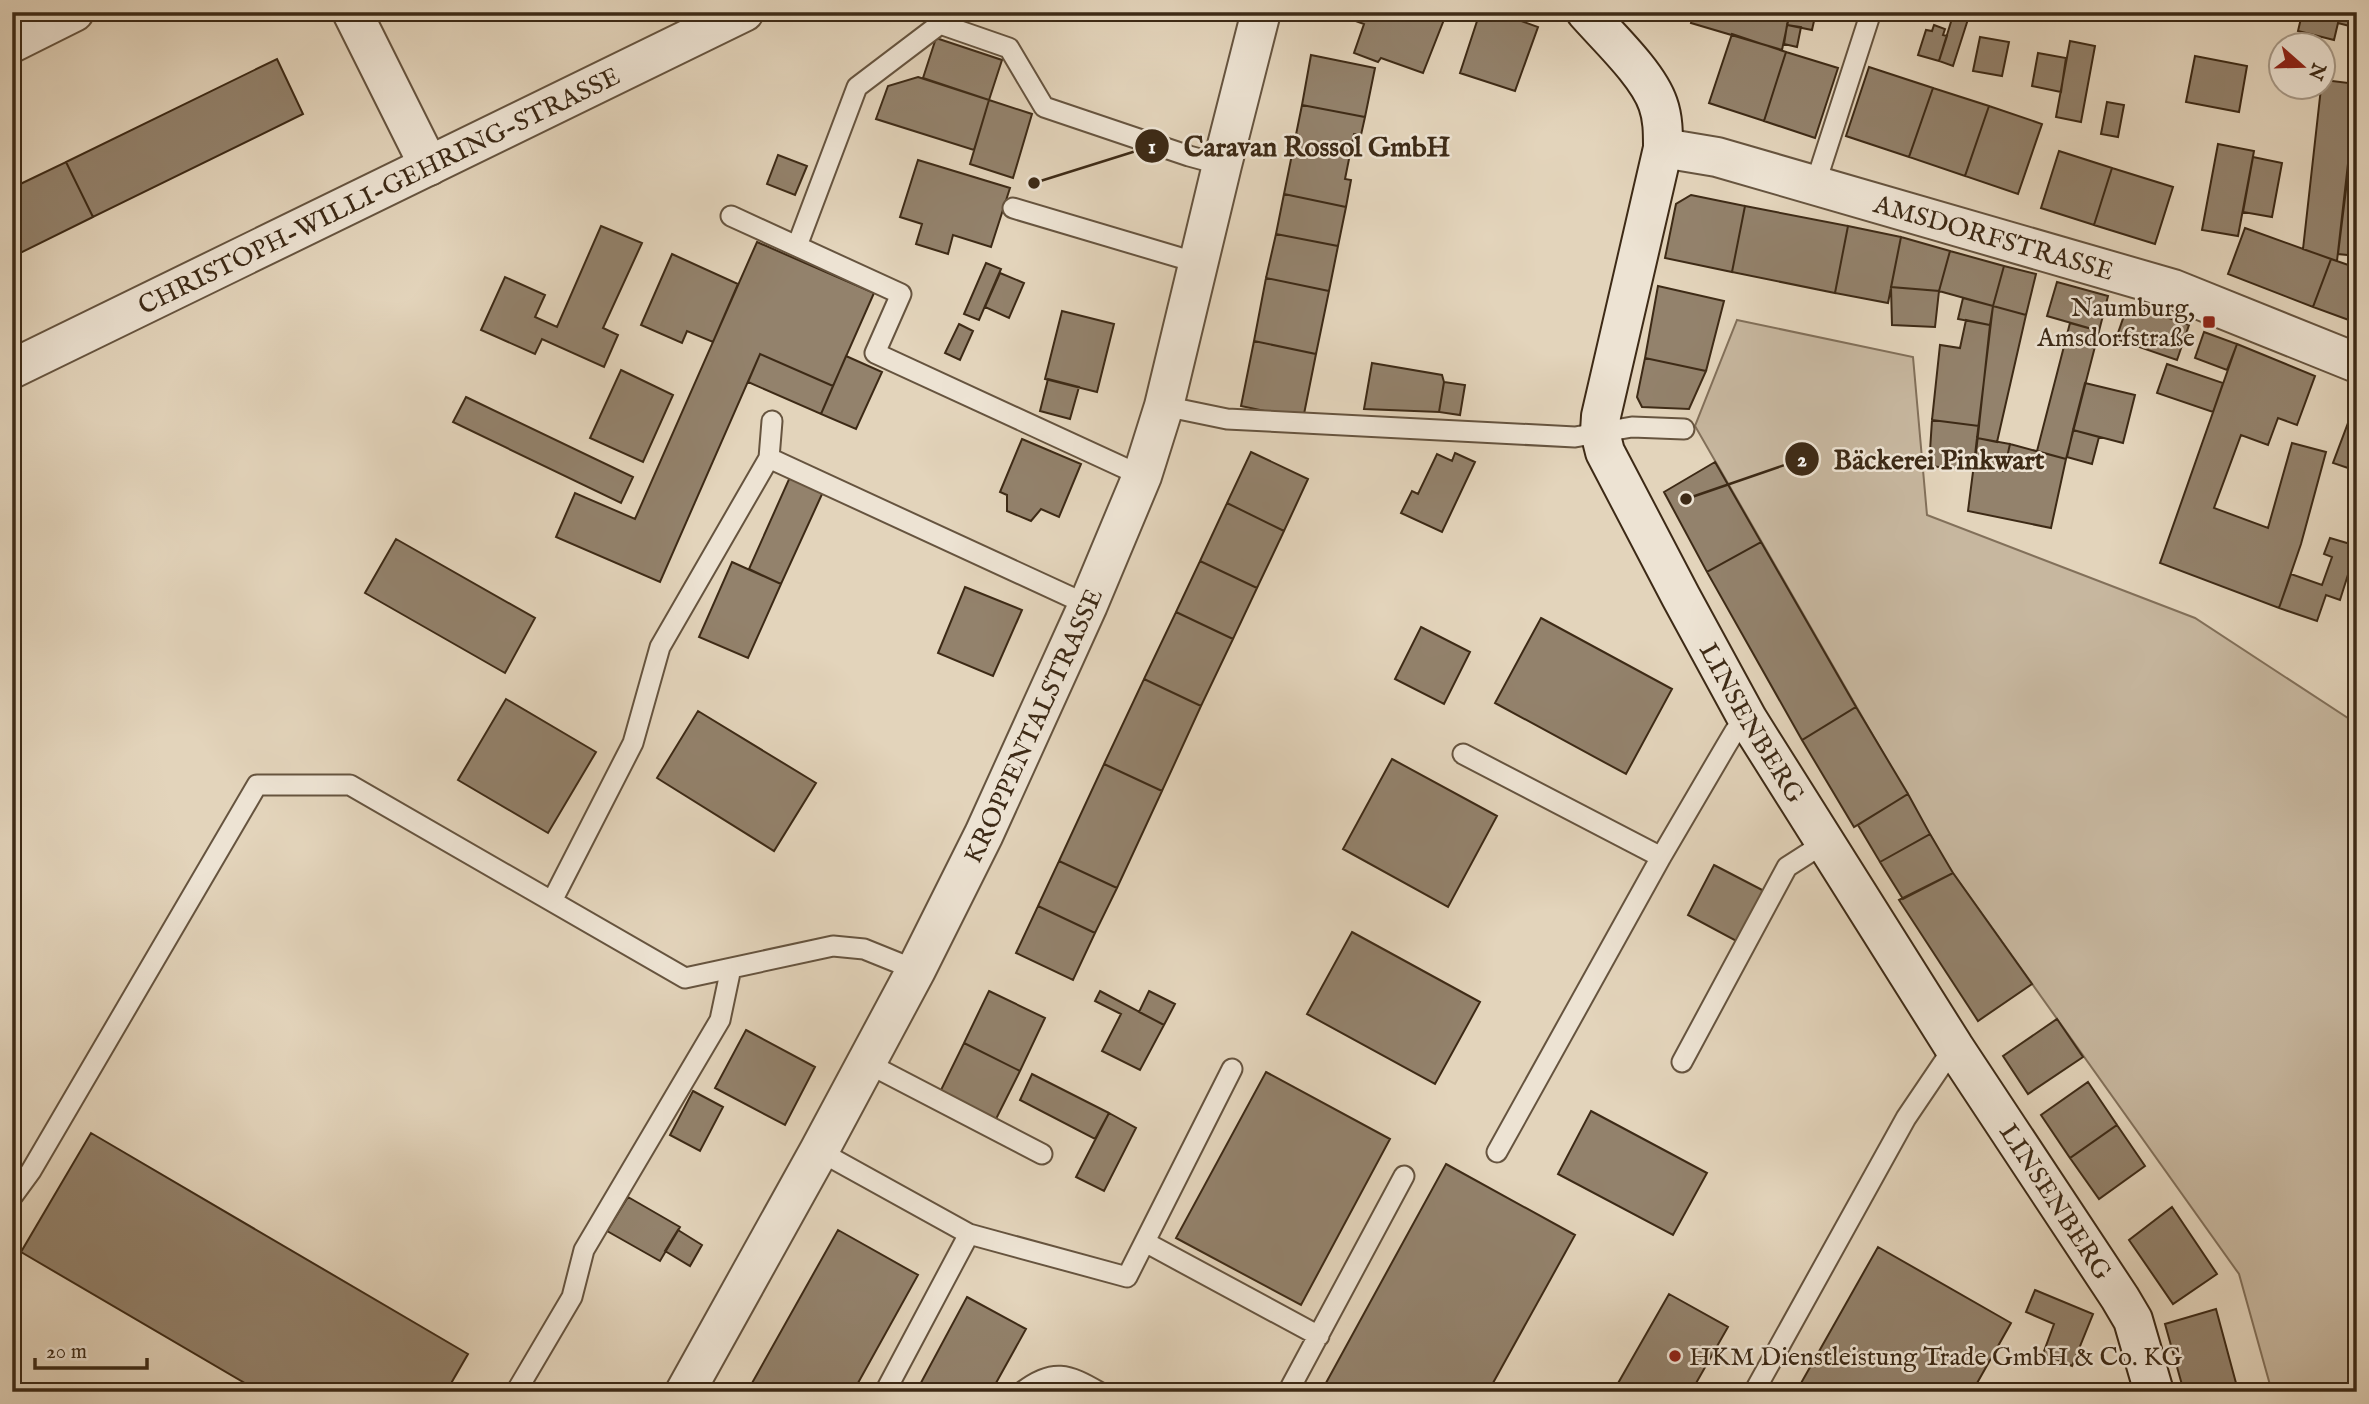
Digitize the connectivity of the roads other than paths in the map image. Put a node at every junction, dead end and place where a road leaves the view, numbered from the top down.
1 (74, 12) edge
2 (352, 12) edge
3 (744, 12) edge
4 (1261, 12) edge
5 (1586, 12) edge
6 (1871, 12) edge
7 (12, 43) edge
8 (1662, 148) junction
9 (1222, 165) junction
10 (429, 166) junction
11 (1815, 185) junction
12 (1013, 208) dead end
13 (732, 216) dead end
14 (797, 246) junction
15 (1198, 263) junction
16 (2357, 363) edge
17 (12, 369) edge
18 (1164, 406) junction
19 (772, 421) dead end
20 (1684, 429) dead end
21 (1600, 432) junction
22 (769, 457) junction
23 (1142, 476) junction
24 (1088, 605) junction
25 (1748, 720) junction
26 (1463, 754) dead end
27 (1826, 842) junction
28 (1661, 857) junction
29 (552, 901) junction
30 (732, 968) junction
31 (916, 970) junction
32 (1954, 1047) junction
33 (1682, 1062) dead end
34 (867, 1063) junction
35 (1232, 1069) dead end
36 (819, 1151) junction
37 (1497, 1152) dead end
38 (1042, 1154) dead end
39 (1404, 1176) dead end
40 (12, 1197) edge
41 (969, 1234) junction
42 (1144, 1242) junction
43 (1319, 1336) junction
44 (516, 1392) edge
45 (685, 1392) edge
46 (886, 1392) edge
47 (1023, 1392) edge
48 (1099, 1392) edge
49 (1288, 1392) edge
50 (1754, 1392) edge
51 (2154, 1392) edge

1 - 7 street
2 - 10 street
3 - 10 street, CHRISTOPH-WILLI-GEHRING-STRASSE
4 - 9 street, KROPPENTALSTRASSE
5 - 8 street, LINSENBERG
6 - 11 lane
8 - 11 street, AMSDORFSTRASSE
8 - 21 street, LINSENBERG
9 - 14 lane
9 - 15 street, KROPPENTALSTRASSE
10 - 17 street, CHRISTOPH-WILLI-GEHRING-STRASSE
11 - 16 street, AMSDORFSTRASSE
12 - 15 lane
13 - 14 lane
14 - 23 lane
15 - 18 street, KROPPENTALSTRASSE
18 - 21 lane
18 - 23 street, KROPPENTALSTRASSE
19 - 22 lane
20 - 21 lane
21 - 25 street, LINSENBERG
22 - 24 lane
22 - 29 lane
23 - 24 street, KROPPENTALSTRASSE
24 - 31 street, KROPPENTALSTRASSE
25 - 27 street, LINSENBERG
25 - 28 lane
26 - 28 lane
27 - 32 street, LINSENBERG
27 - 33 lane
28 - 37 lane
29 - 30 lane
29 - 40 lane
30 - 31 lane
30 - 44 lane
31 - 34 street, KROPPENTALSTRASSE
32 - 50 lane
32 - 51 street, LINSENBERG
34 - 36 street, KROPPENTALSTRASSE
34 - 38 lane
35 - 42 lane
36 - 41 lane
36 - 45 street, KROPPENTALSTRASSE
39 - 43 lane
41 - 42 lane
41 - 46 lane
42 - 43 lane
43 - 49 lane
47 - 48 lane

